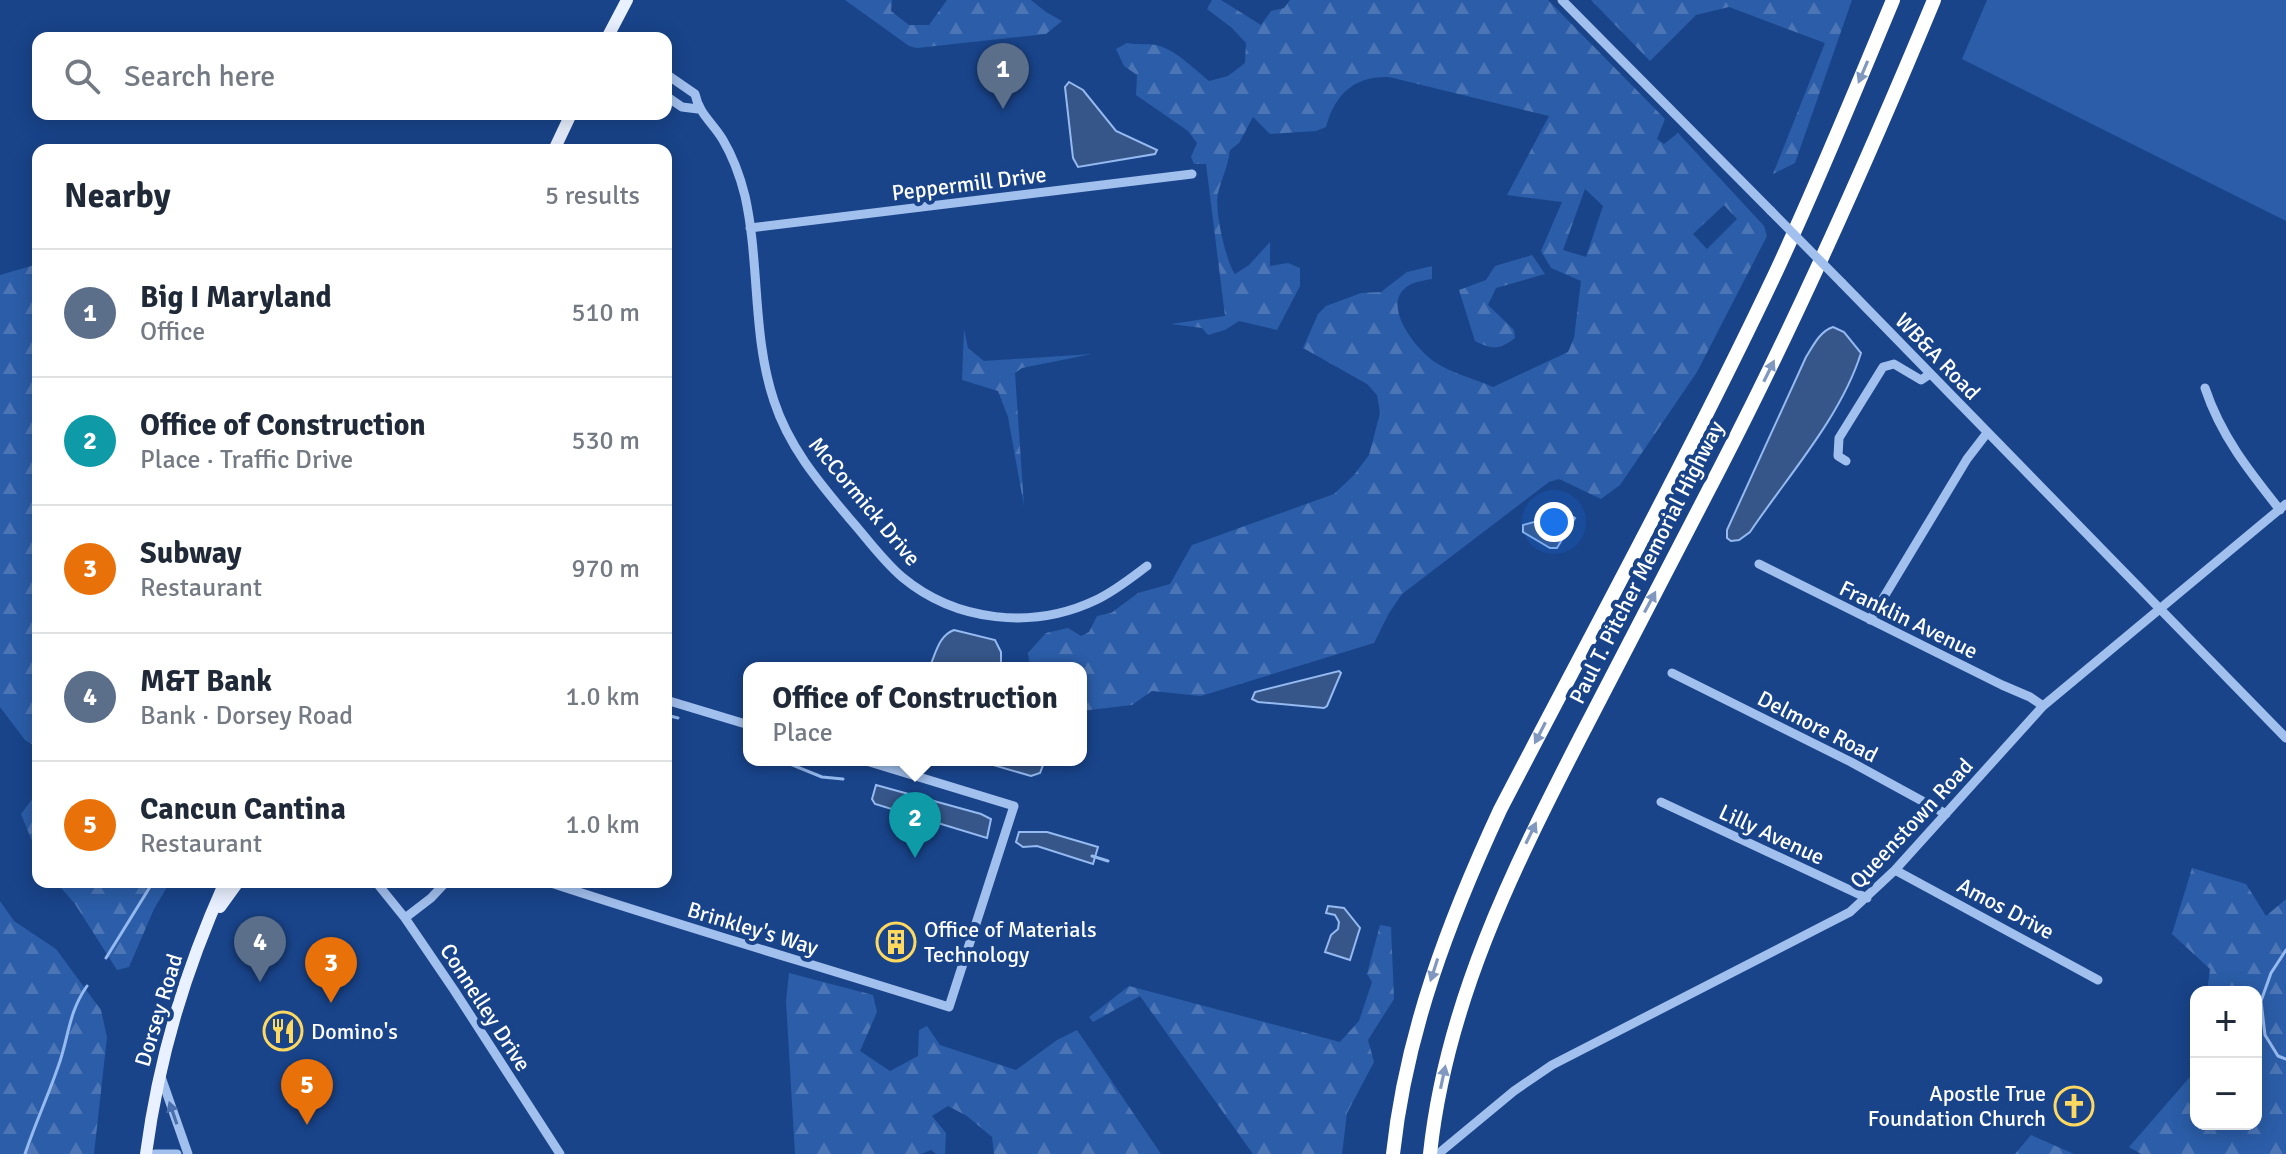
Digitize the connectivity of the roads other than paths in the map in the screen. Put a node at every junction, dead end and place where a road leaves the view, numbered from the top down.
1 (627, 0) edge
2 (1562, 0) edge
3 (1893, 0) edge
4 (1934, 0) edge
5 (610, 32) edge
6 (672, 78) edge
7 (672, 100) edge
8 (698, 109) junction
9 (568, 120) edge
10 (557, 144) edge
11 (1192, 174) dead end
12 (750, 228) junction
13 (1930, 374) junction
14 (2205, 388) dead end
15 (1987, 433) junction
16 (1846, 461) dead end
17 (2283, 507) edge
18 (1759, 564) dead end
19 (1147, 566) dead end
20 (2162, 609) junction
21 (1870, 620) junction
22 (1672, 673) dead end
23 (672, 702) edge
24 (2043, 706) junction
25 (743, 723) edge
26 (2286, 738) edge
27 (883, 766) edge
28 (1661, 802) dead end
29 (1946, 814) junction
30 (1895, 870) junction
31 (222, 888) edge
32 (234, 888) edge
33 (381, 888) edge
34 (440, 888) edge
35 (566, 888) edge
36 (1867, 898) junction
37 (405, 918) junction
38 (208, 922) junction
39 (2098, 980) dead end
40 (160, 1071) junction
41 (146, 1154) edge
42 (155, 1154) edge
43 (177, 1154) edge
44 (188, 1154) edge
45 (560, 1154) edge
46 (1393, 1154) edge
47 (1430, 1154) edge
48 (1438, 1154) edge

1 - 5 main road
2 - 13 street, WB&A Road, bridge
3 -> 46 highway, Paul T. Pitcher Memorial Highway
47 -> 4 highway, Paul T. Pitcher Memorial Highway
6 - 8 street, McCormick Drive
7 - 8 street, McCormick Drive
8 - 12 street, McCormick Drive
9 - 10 main road
11 - 12 street, Peppermill Drive
12 - 19 street, McCormick Drive
13 - 15 street, WB&A Road
13 - 16 street
14 - 17 street
15 - 20 street, WB&A Road
15 - 21 street
17 - 20 street, Queenstown Road
18 - 21 street, Franklin Avenue
20 - 24 street, Queenstown Road
20 - 26 street, WB&A Road
21 - 24 street, Franklin Avenue
22 - 29 street, Delmore Road
23 - 25 street
24 - 29 street, Queenstown Road
27 - 35 street, Brinkley's Way
28 - 36 street, Lilly Avenue
29 - 30 street, Queenstown Road
30 - 36 street, Queenstown Road
30 - 39 street, Amos Drive
31 - 38 main road, Dorsey Road
32 - 38 main road
33 - 37 street, Connelley Drive
34 - 37 street
36 - 48 street, Queenstown Road
37 - 45 street, Connelley Drive
38 - 40 main road, Dorsey Road
40 - 41 main road, Dorsey Road
44 -> 40 street
42 - 43 street

